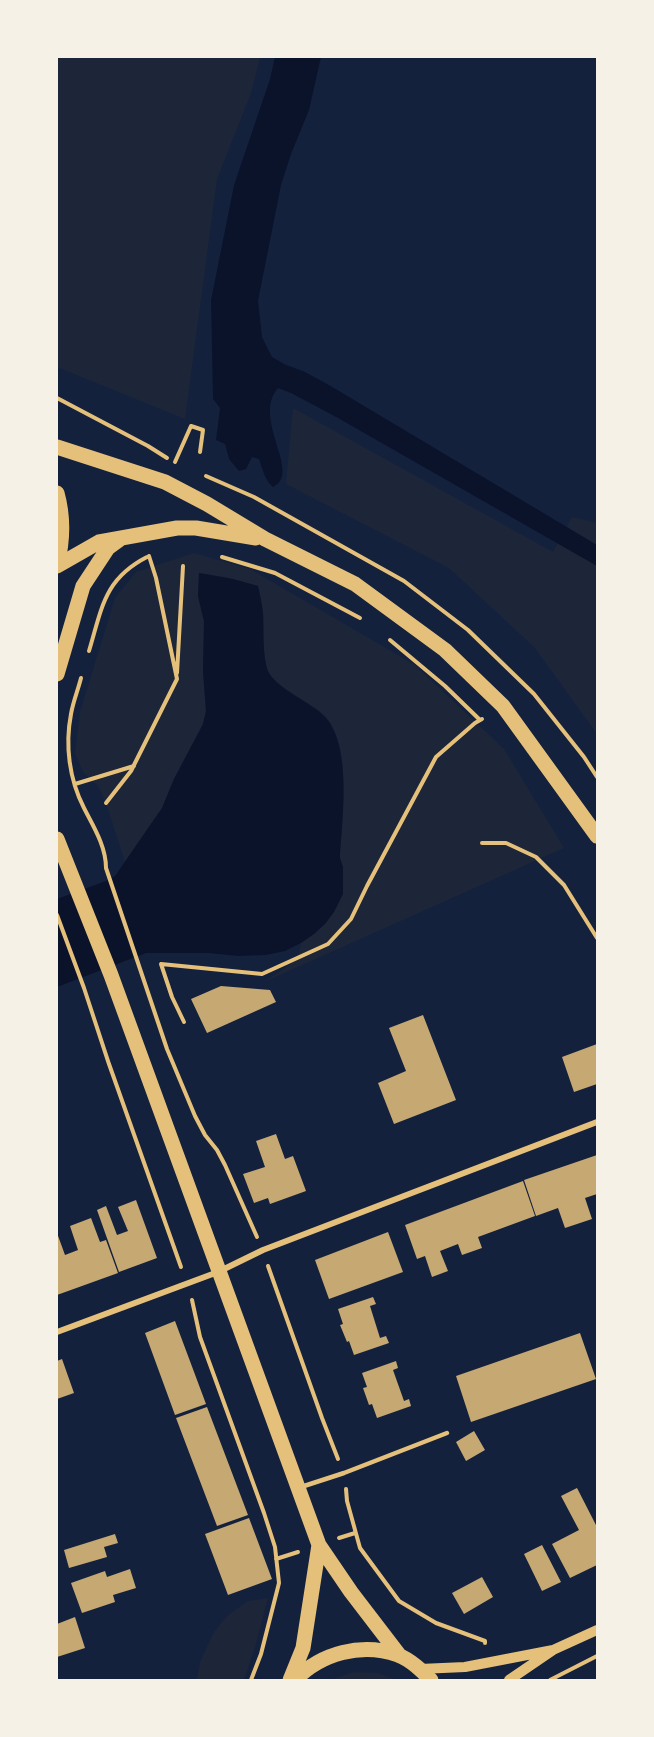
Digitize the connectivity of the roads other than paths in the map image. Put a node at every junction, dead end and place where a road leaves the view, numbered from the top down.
1 (57, 447) edge
2 (57, 493) edge
3 (124, 536) junction
4 (265, 539) junction
5 (57, 566) edge
6 (57, 674) edge
7 (597, 836) edge
8 (57, 838) edge
9 (597, 1122) edge
10 (218, 1272) junction
11 (57, 1332) edge
12 (447, 1433) dead end
13 (298, 1488) junction
14 (319, 1545) junction
15 (597, 1630) edge
16 (553, 1650) junction
17 (400, 1656) junction
18 (426, 1675) edge
19 (290, 1680) edge
20 (295, 1680) edge
21 (509, 1680) edge

1 - 4 main road
2 - 5 main road
3 - 4 main road
3 - 5 main road
3 - 6 main road
4 - 7 main road
8 - 10 main road
9 - 10 street
10 - 11 street
10 - 13 main road
12 - 13 lane
13 - 14 main road
14 - 17 main road
14 - 19 main road
15 - 16 street
16 - 18 street
16 - 21 street
17 - 18 main road
17 - 20 main road

